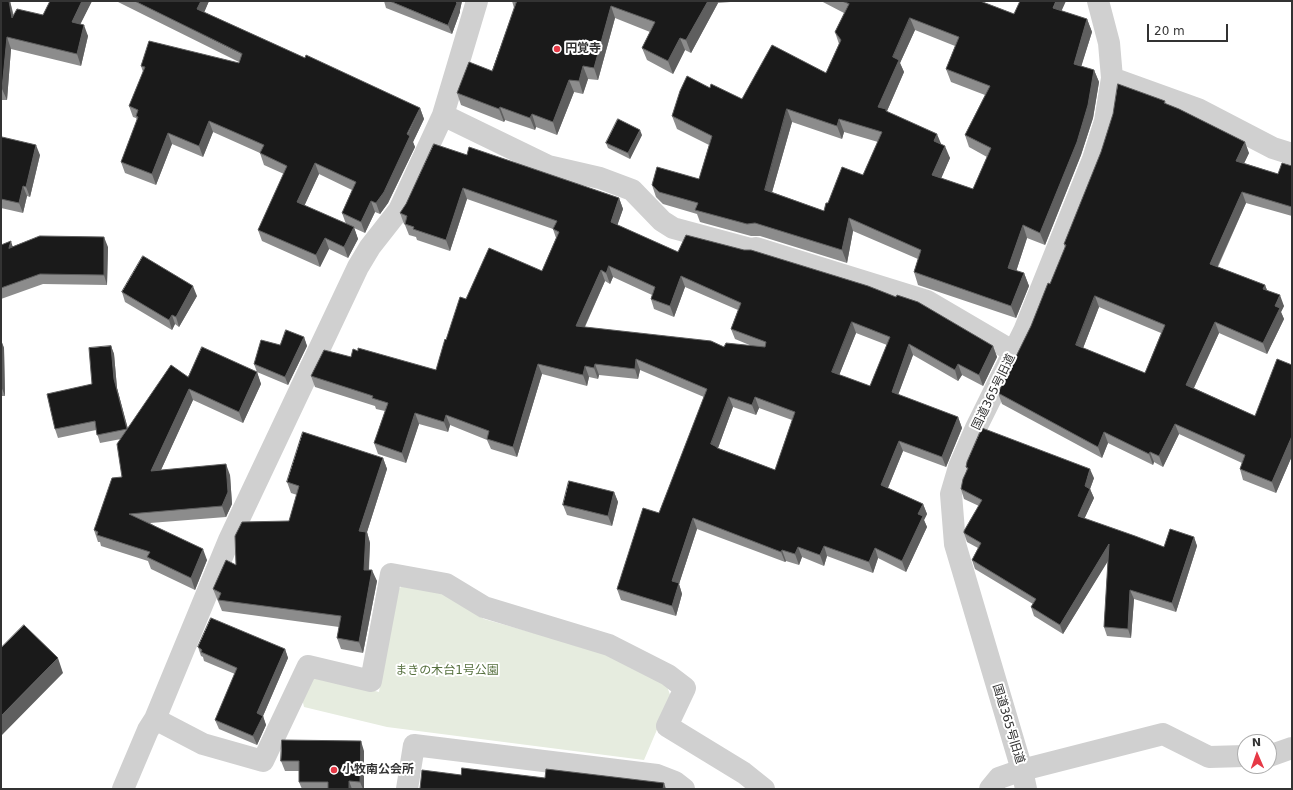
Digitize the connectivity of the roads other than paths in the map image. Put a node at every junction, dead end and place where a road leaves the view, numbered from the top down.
1 (477, 1) edge
2 (1098, 1) edge
3 (1112, 78) junction
4 (442, 115) junction
5 (1292, 154) edge
6 (1014, 352) junction
7 (156, 719) junction
8 (1292, 748) edge
9 (1277, 753) edge
10 (1237, 756) edge
11 (1024, 779) edge
12 (123, 789) edge
13 (407, 789) edge
14 (684, 789) edge
15 (764, 789) edge
16 (990, 789) edge

1 - 4 street
2 - 3 street, 国道365号旧道
3 - 5 street
3 - 6 street, 国道365号旧道
4 - 6 street
4 - 7 street
6 - 11 street, 国道365号旧道
7 - 12 street
7 - 15 street
8 - 9 street
10 - 11 street
11 - 16 street
13 - 14 street

